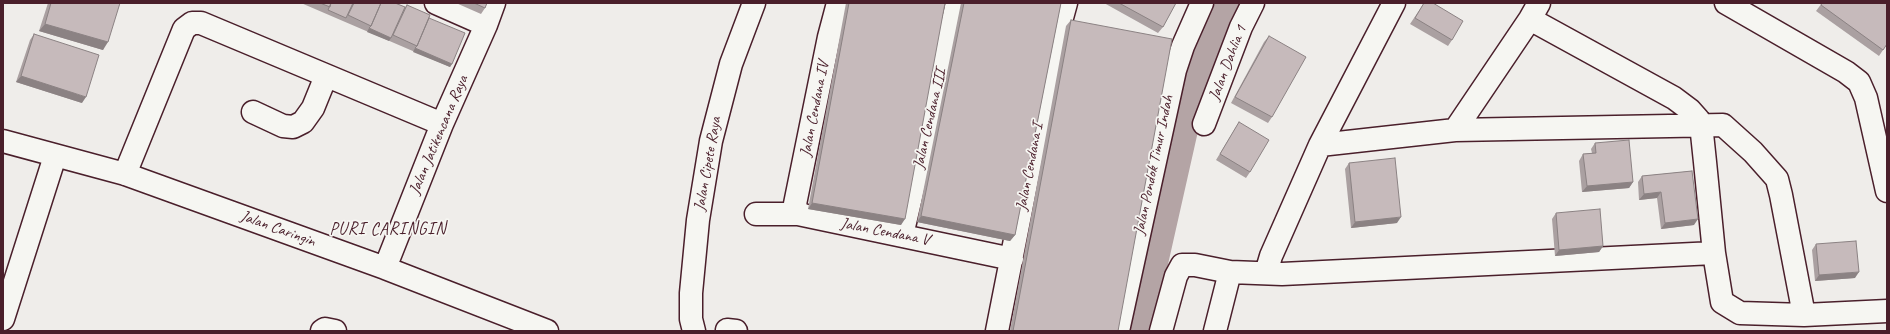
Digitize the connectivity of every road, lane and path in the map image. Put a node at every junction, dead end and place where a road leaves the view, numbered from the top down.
1 (436, 3) edge
2 (494, 3) edge
3 (754, 3) edge
4 (838, 3) edge
5 (957, 3) edge
6 (1066, 3) edge
7 (1202, 3) edge
8 (1253, 3) edge
9 (1394, 3) edge
10 (1726, 3) edge
11 (1534, 11) edge
12 (486, 25) junction
13 (326, 76) junction
14 (253, 112) dead end
15 (442, 124) junction
16 (1204, 124) dead end
17 (1701, 124) junction
18 (1455, 130) junction
19 (3, 141) edge
20 (1320, 145) junction
21 (55, 156) junction
22 (125, 174) junction
23 (1887, 191) edge
24 (756, 214) dead end
25 (798, 214) junction
26 (902, 235) junction
27 (1714, 253) junction
28 (1012, 259) junction
29 (385, 268) junction
30 (1230, 272) junction
31 (1266, 273) junction
32 (1887, 311) edge
33 (1804, 315) junction
34 (3, 319) edge
35 (322, 331) edge
36 (334, 331) edge
37 (547, 331) edge
38 (694, 331) edge
39 (997, 331) edge
40 (1118, 331) edge
41 (1161, 331) edge
42 (1215, 331) edge

1 - 12 street
2 - 12 street, Jalan Jatikencana Raya
3 - 38 street, Jalan Cipete Raya
4 - 25 street, Jalan Cendana IV
5 - 26 street, Jalan Cendana III
6 - 28 street, Jalan Cendana I
7 - 40 street, Jalan Pondok Timur Indah
8 - 16 street, Jalan Dahlia 1
9 - 20 street
10 - 23 street
11 - 17 street
11 - 18 street
12 - 15 street, Jalan Jatikencana Raya
13 - 14 street
13 - 15 street
13 - 22 street
15 - 29 street, Jalan Jatikencana Raya
17 - 18 street
17 - 27 street
17 - 33 street
18 - 20 street
19 - 21 street, Jalan Caringin
20 - 31 street
21 - 22 street, Jalan Caringin
21 - 34 street
22 - 29 street, Jalan Caringin
24 - 25 street, Jalan Cendana V
25 - 26 street, Jalan Cendana V
26 - 28 street, Jalan Cendana V
27 - 31 street
27 - 33 street
28 - 39 street, Jalan Cendana I
29 - 37 street, Jalan Caringin
30 - 31 street
30 - 41 street
30 - 42 street
32 - 33 street
35 - 36 street

